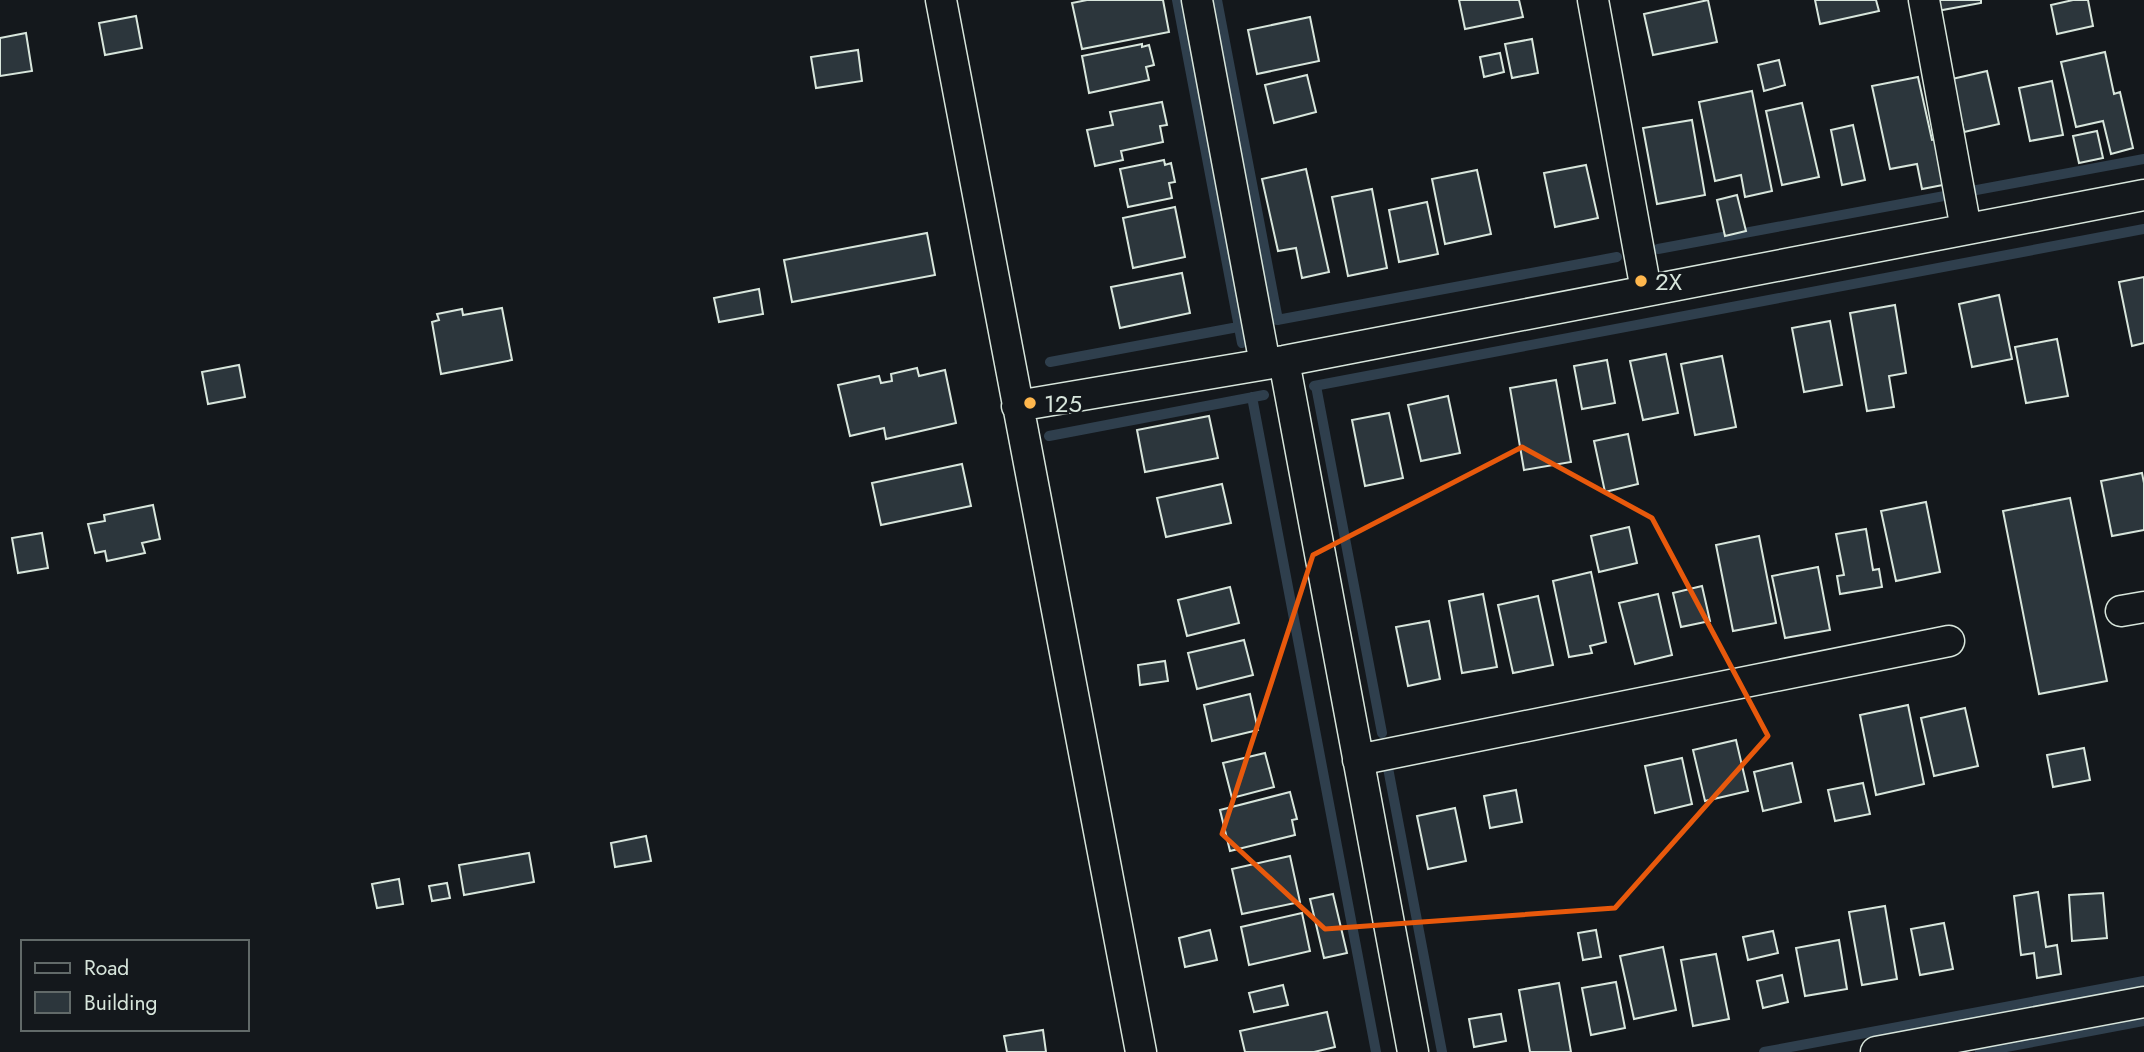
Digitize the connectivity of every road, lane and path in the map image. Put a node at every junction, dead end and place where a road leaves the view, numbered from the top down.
1 (941, 0) edge
2 (1197, 0) edge
3 (1593, 0) edge
4 (1924, 0) edge
5 (2144, 195) edge
6 (1966, 229) junction
7 (1646, 290) junction
8 (1274, 363) junction
9 (1017, 406) junction
10 (1949, 641) dead end
11 (1358, 760) junction
12 (2144, 1002) edge
13 (1140, 1052) edge
14 (1413, 1052) edge
15 (1876, 1052) edge

1 - 9 street
2 - 8 street
3 - 7 street
4 - 6 street
5 - 6 street
6 - 7 street
7 - 8 street
8 - 9 street
8 - 11 street
9 - 13 street
10 - 11 street
11 - 14 street
12 - 15 street

